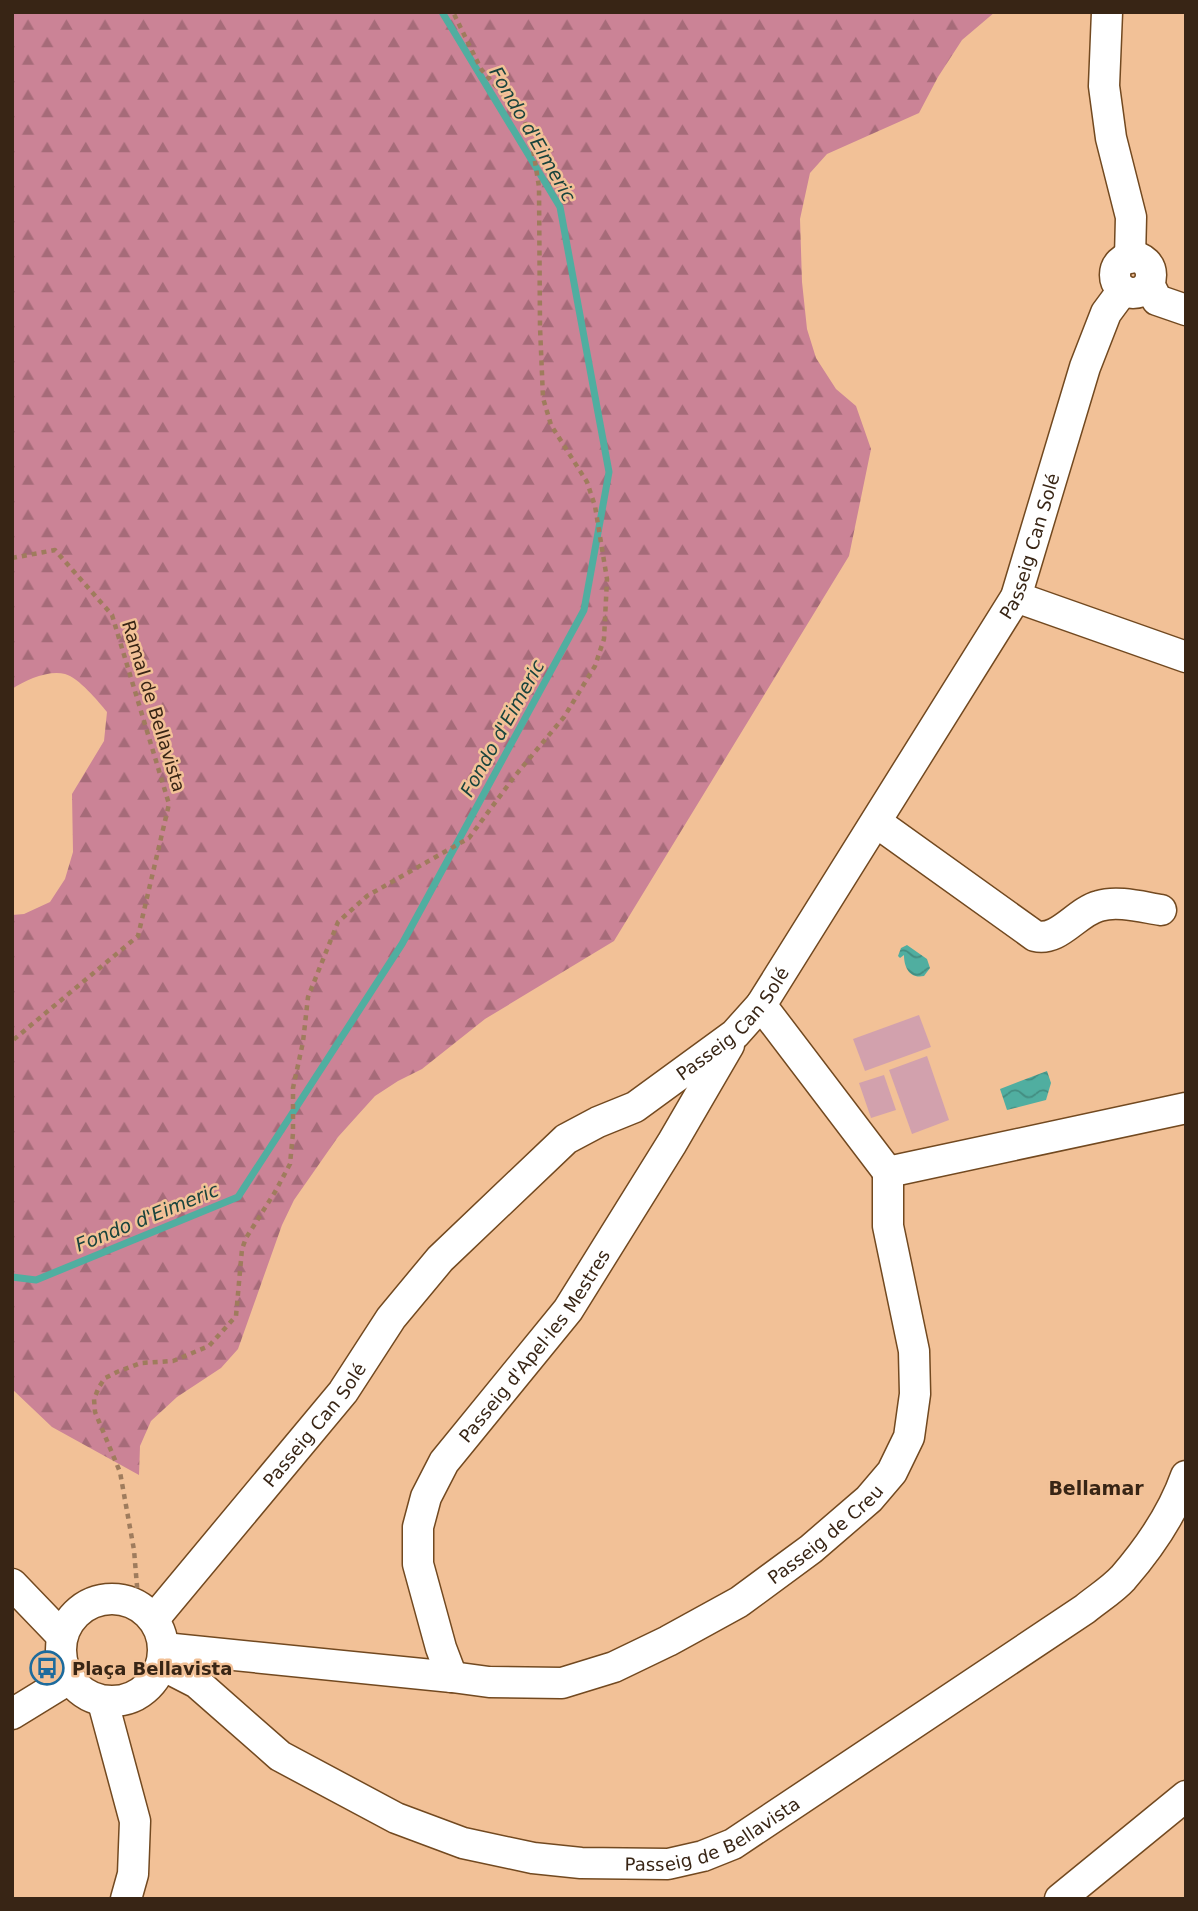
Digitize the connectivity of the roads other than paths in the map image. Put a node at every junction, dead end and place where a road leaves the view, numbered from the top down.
1 (1107, 12) edge
2 (1136, 287) junction
3 (1186, 310) edge
4 (1016, 597) junction
5 (1186, 657) edge
6 (876, 822) junction
7 (1161, 910) dead end
8 (761, 1005) junction
9 (735, 1034) junction
10 (1186, 1108) edge
11 (888, 1172) junction
12 (1186, 1476) edge
13 (12, 1584) edge
14 (146, 1612) junction
15 (62, 1636) junction
16 (163, 1656) junction
17 (452, 1677) junction
18 (69, 1679) junction
19 (103, 1702) junction
20 (12, 1714) edge
21 (1182, 1808) edge
22 (126, 1899) edge
23 (1059, 1899) edge

1 - 2 street
2 - 3 street
2 - 4 street, Passeig Can Solé
4 - 5 street
4 - 6 street, Passeig Can Solé
6 - 7 street
6 - 8 street, Passeig Can Solé
8 - 9 street, Passeig Can Solé
8 - 11 street
9 - 14 street, Passeig Can Solé
9 - 17 street, Passeig d'Apel·les Mestres
10 - 11 street
11 - 17 street, Passeig de Creu
12 - 16 street, Passeig de Bellavista
13 - 15 street
14 - 15 street
14 - 16 street
15 - 18 street
16 - 17 street, Passeig de Creu
16 - 19 street
18 - 19 street
18 - 20 street
19 - 22 street
21 - 23 street

